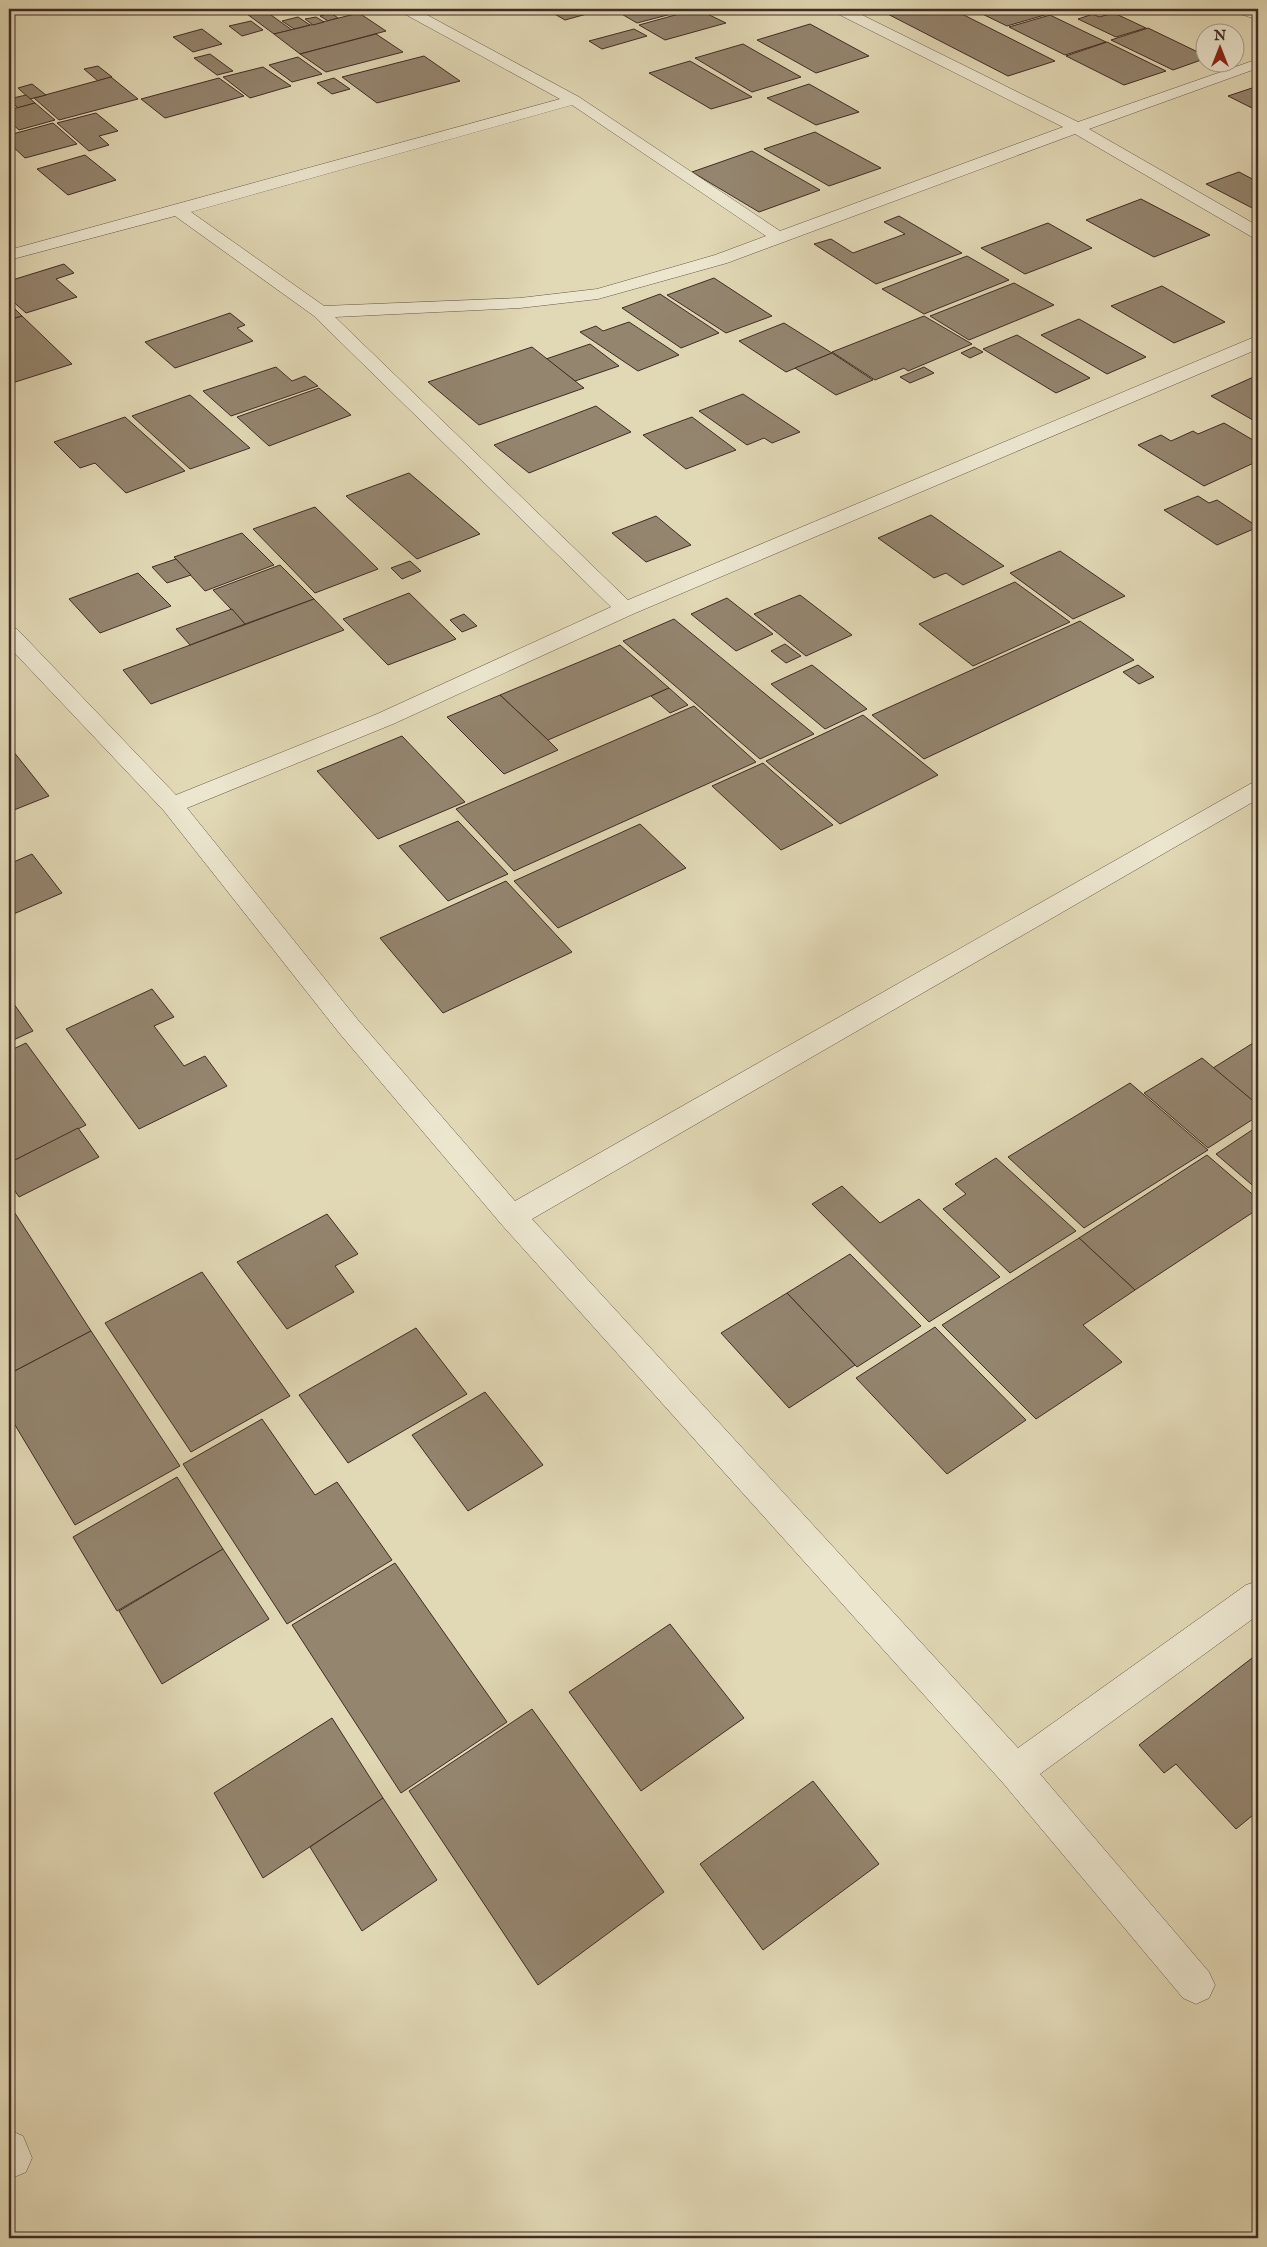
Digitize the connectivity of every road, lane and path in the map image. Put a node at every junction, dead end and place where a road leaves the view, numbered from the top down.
1 (406, 9) edge
2 (839, 9) edge
3 (1240, 9) edge
4 (1258, 16) edge
5 (1258, 63) edge
6 (574, 100) junction
7 (1076, 128) junction
8 (178, 210) junction
9 (1258, 232) edge
10 (778, 237) junction
11 (9, 255) edge
12 (320, 312) junction
13 (1258, 342) edge
14 (625, 609) junction
15 (9, 634) edge
16 (1258, 789) edge
17 (172, 804) junction
18 (512, 1217) junction
19 (1258, 1596) edge
20 (1015, 1771) junction
21 (1196, 1985) dead end

1 - 6 street
2 - 7 street
3 - 4 street
5 - 7 street
6 - 8 street
6 - 10 street
7 - 9 street
7 - 10 street
8 - 11 street
8 - 12 street
10 - 12 street
12 - 14 street
13 - 14 street
14 - 17 street
15 - 17 street
16 - 18 street
17 - 18 street
18 - 20 street
19 - 20 street
20 - 21 street

